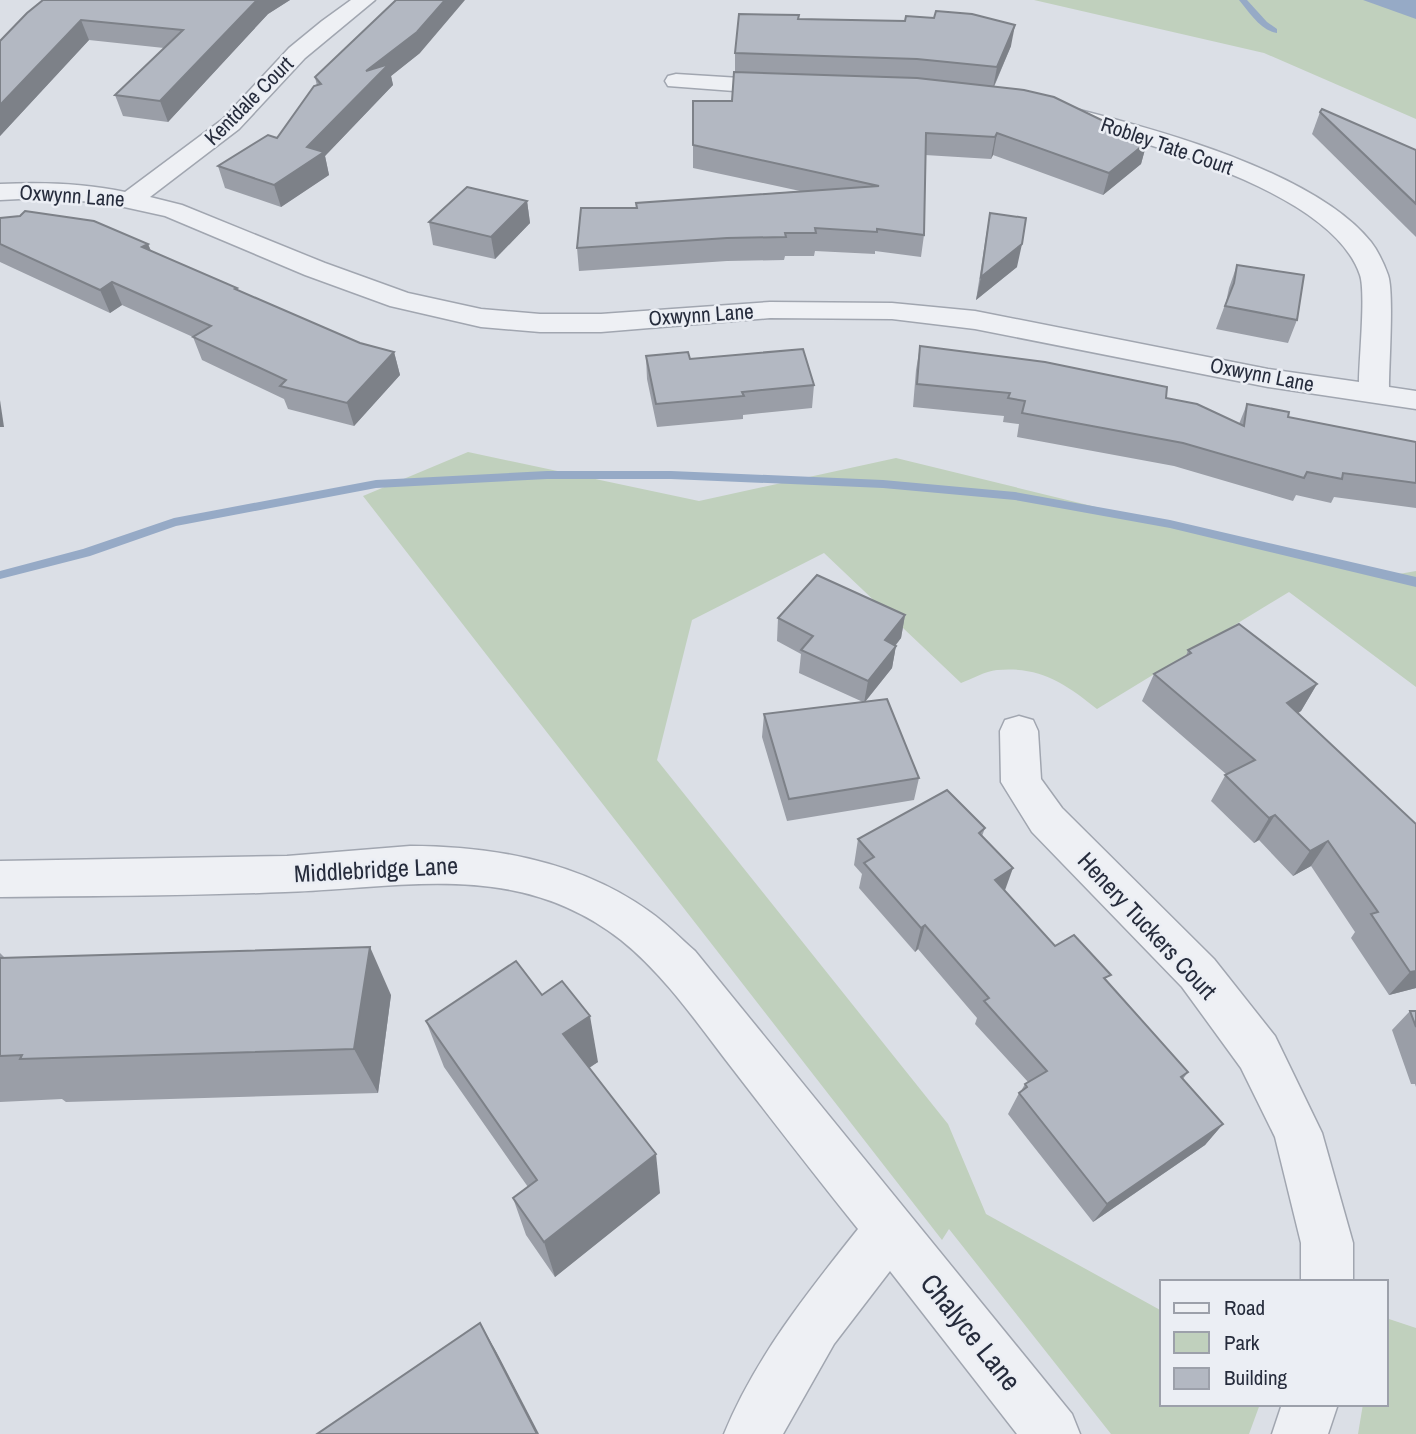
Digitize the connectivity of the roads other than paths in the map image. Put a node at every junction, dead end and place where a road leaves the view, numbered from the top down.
1 (365, 0) edge
2 (676, 81) dead end
3 (807, 89) edge
4 (1051, 109) edge
5 (0, 192) edge
6 (132, 199) junction
7 (1374, 395) junction
8 (1416, 400) edge
9 (1019, 731) dead end
10 (0, 878) edge
11 (890, 1230) junction
12 (1326, 1280) edge
13 (1309, 1406) edge
14 (752, 1434) edge
15 (1052, 1434) edge
16 (1300, 1434) edge

1 - 6 street, Kentdale Court
2 - 3 street
4 - 7 street, Robley Tate Court
5 - 6 street, Oxwynn Lane
6 - 7 street, Oxwynn Lane
7 - 8 street, Oxwynn Lane
9 - 12 street, Henery Tuckers Court
10 - 11 street, Middlebridge Lane
11 - 14 street
11 - 15 street, Chalyce Lane
13 - 16 street

